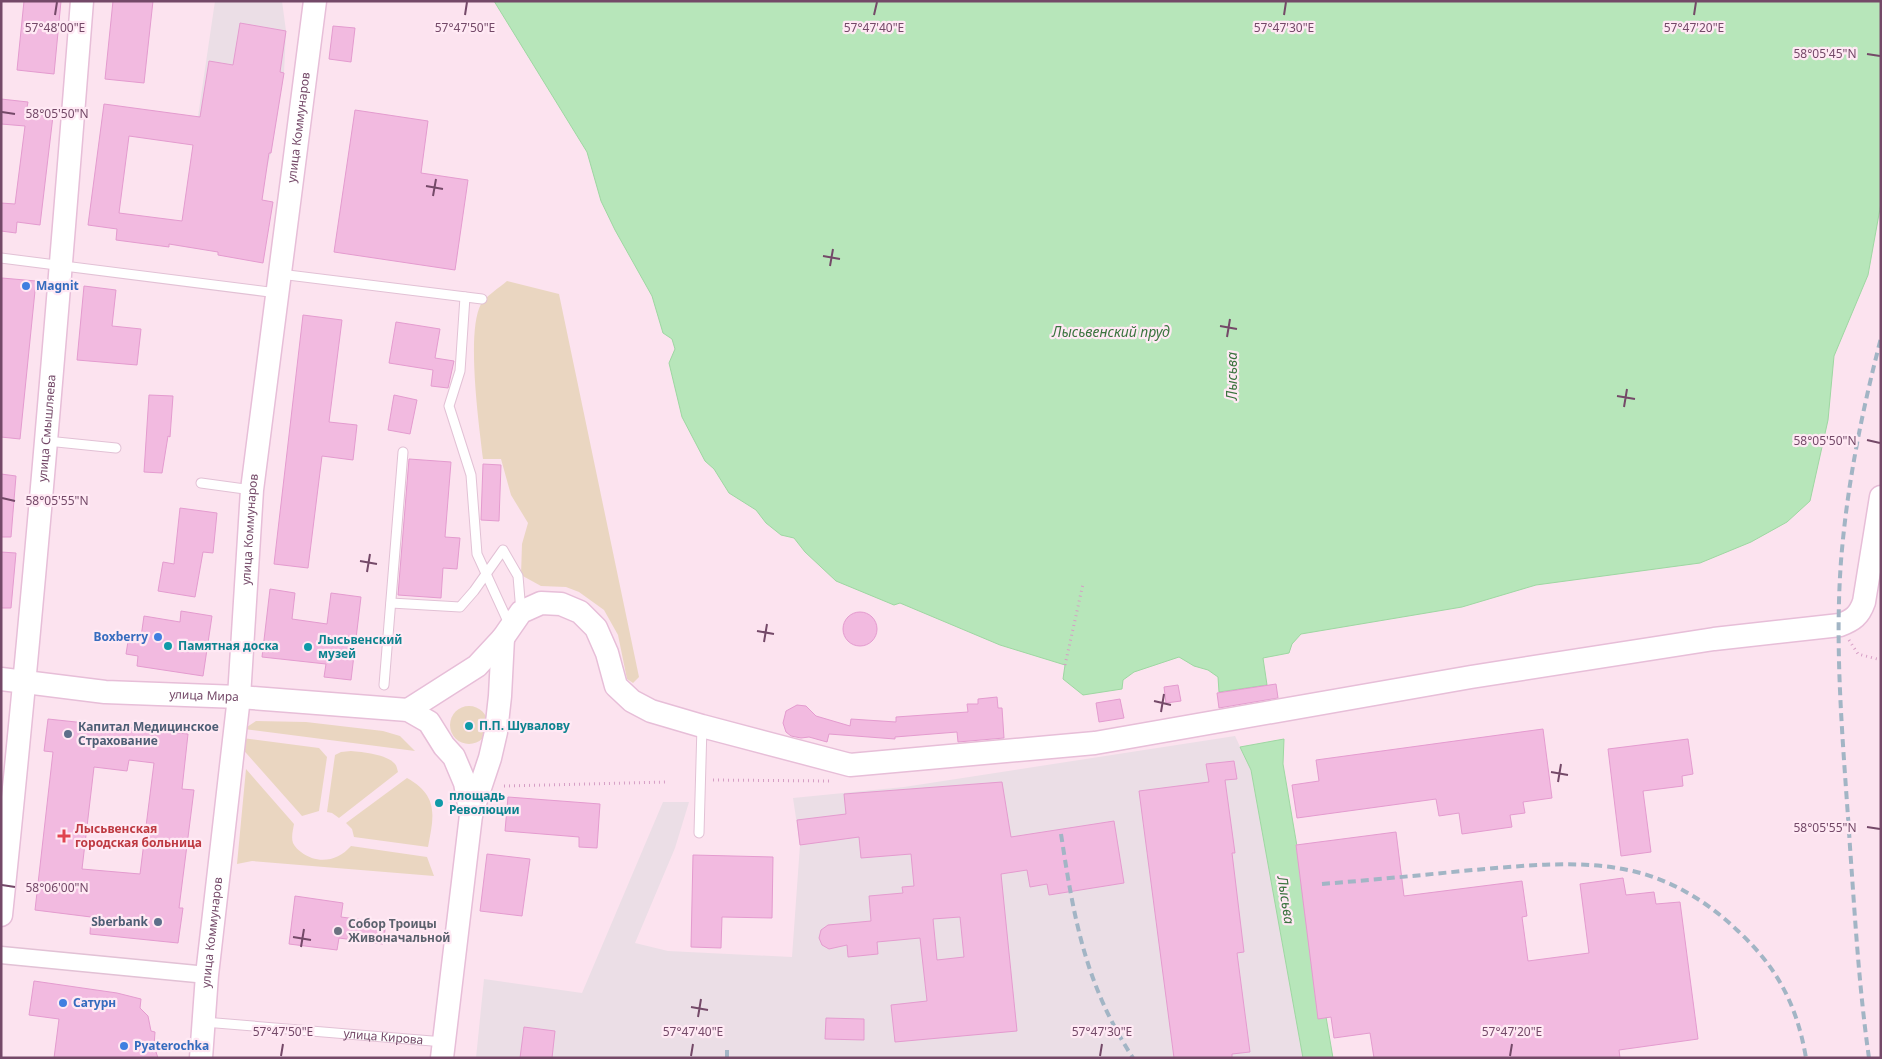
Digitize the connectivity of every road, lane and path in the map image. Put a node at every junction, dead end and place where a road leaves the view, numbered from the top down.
1 (82, 1) edge
2 (316, 1) edge
3 (1, 258) edge
4 (61, 265) junction
5 (279, 284) junction
6 (465, 297) junction
7 (482, 299) dead end
8 (47, 441) junction
9 (116, 448) dead end
10 (403, 452) dead end
11 (201, 482) dead end
12 (252, 490) junction
13 (1881, 497) edge
14 (486, 574) junction
15 (1083, 584) dead end
16 (391, 602) junction
17 (511, 626) junction
18 (1858, 654) dead end
19 (1881, 660) edge
20 (1065, 665) dead end
21 (1, 679) edge
22 (26, 682) junction
23 (384, 685) dead end
24 (239, 697) junction
25 (408, 710) junction
26 (702, 726) junction
27 (668, 782) dead end
28 (504, 786) dead end
29 (471, 815) junction
30 (699, 833) dead end
31 (1, 915) edge
32 (1, 955) edge
33 (207, 975) junction
34 (204, 1022) junction
35 (443, 1050) edge
36 (201, 1058) edge

1 - 4 street, улица Смышляева
2 - 5 street, улица Коммунаров
3 - 4 lane
4 - 5 lane
4 - 8 street, улица Смышляева
5 - 6 lane
5 - 12 street, улица Коммунаров
6 - 7 lane
6 - 14 lane
8 - 9 lane
8 - 22 street, улица Смышляева
10 - 16 lane
11 - 12 lane
12 - 24 street, улица Коммунаров
13 - 26 street
14 - 16 lane
14 - 17 lane
14 - 17 lane
15 - 20 path
16 - 23 lane
17 - 25 street
17 - 26 street
17 - 29 street
18 - 19 path
21 - 22 street, улица Мира
22 - 24 street, улица Мира
22 - 31 street, улица Смышляева
24 - 25 street, улица Мира
24 - 33 street, улица Коммунаров
25 - 29 street
26 - 30 lane
27 - 28 path
29 - 35 street
32 - 33 street
33 - 34 street, улица Коммунаров
34 - 35 lane, улица Кирова
34 - 36 street, улица Коммунаров

